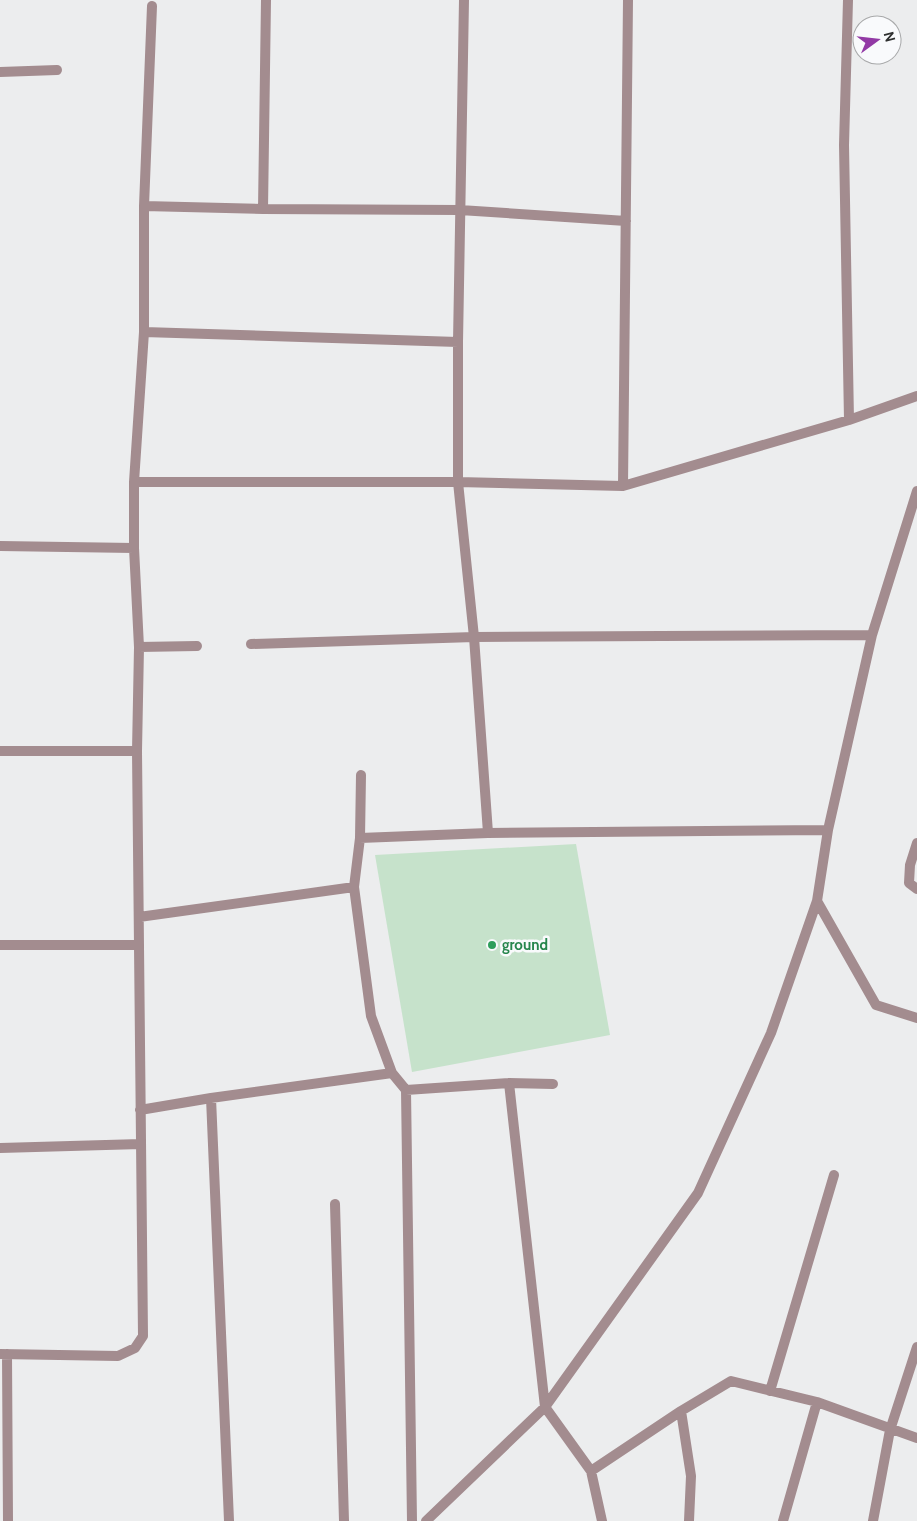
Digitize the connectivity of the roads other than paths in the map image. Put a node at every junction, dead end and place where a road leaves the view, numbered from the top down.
1 (266, 0) edge
2 (464, 0) edge
3 (628, 0) edge
4 (848, 0) edge
5 (152, 6) dead end
6 (57, 70) dead end
7 (0, 72) edge
8 (144, 206) junction
9 (263, 209) junction
10 (460, 210) junction
11 (626, 220) junction
12 (144, 332) junction
13 (458, 342) junction
14 (917, 396) edge
15 (848, 420) junction
16 (134, 482) junction
17 (458, 482) junction
18 (623, 486) junction
19 (917, 491) edge
20 (0, 546) edge
21 (134, 548) junction
22 (872, 635) junction
23 (474, 637) junction
24 (251, 644) dead end
25 (197, 646) dead end
26 (139, 647) junction
27 (0, 751) edge
28 (137, 751) junction
29 (361, 775) dead end
30 (828, 830) junction
31 (488, 833) junction
32 (360, 838) junction
33 (917, 843) edge
34 (354, 888) junction
35 (917, 889) edge
36 (817, 901) junction
37 (140, 917) junction
38 (0, 945) edge
39 (139, 945) junction
40 (917, 1018) edge
41 (392, 1073) junction
42 (509, 1083) junction
43 (553, 1084) dead end
44 (406, 1090) junction
45 (211, 1098) junction
46 (140, 1110) junction
47 (141, 1144) junction
48 (0, 1148) edge
49 (834, 1175) dead end
50 (336, 1204) dead end
51 (917, 1347) edge
52 (3, 1354) edge
53 (770, 1391) junction
54 (817, 1402) junction
55 (545, 1407) junction
56 (681, 1410) junction
57 (890, 1430) junction
58 (917, 1438) edge
59 (591, 1471) junction
60 (8, 1521) edge
61 (228, 1521) edge
62 (344, 1521) edge
63 (412, 1521) edge
64 (426, 1521) edge
65 (602, 1521) edge
66 (689, 1521) edge
67 (783, 1521) edge
68 (873, 1521) edge

1 - 9 street
2 - 10 street
3 - 11 street
4 - 15 street
5 - 8 street
6 - 7 street
8 - 9 street
8 - 12 street
9 - 10 street
10 - 11 street
10 - 13 street
11 - 18 street
12 - 13 street
12 - 16 street
13 - 17 street
14 - 15 street
15 - 18 street
16 - 17 street
16 - 21 street
17 - 18 street
17 - 23 street
19 - 22 street
20 - 21 street
21 - 26 street
22 - 23 street
22 - 30 street
23 - 24 street
23 - 31 street
25 - 26 street
26 - 28 street
27 - 28 street
28 - 37 street
29 - 32 street
30 - 31 street
30 - 36 street
31 - 32 street
32 - 34 street
33 - 35 street
34 - 37 street
34 - 41 street
36 - 40 street
36 - 55 street
37 - 39 street
38 - 39 street
39 - 46 street
41 - 44 street
41 - 45 street
42 - 43 street
42 - 44 street
42 - 55 street
44 - 63 street
45 - 46 street
45 - 61 street
46 - 47 street
47 - 48 street
47 - 52 street
49 - 53 street
50 - 62 street
51 - 57 street
52 - 60 street
53 - 54 street
53 - 56 street
54 - 57 street
54 - 67 street
55 - 59 street
55 - 64 street
56 - 59 street
56 - 66 street
57 - 58 street
57 - 68 street
59 - 65 street

